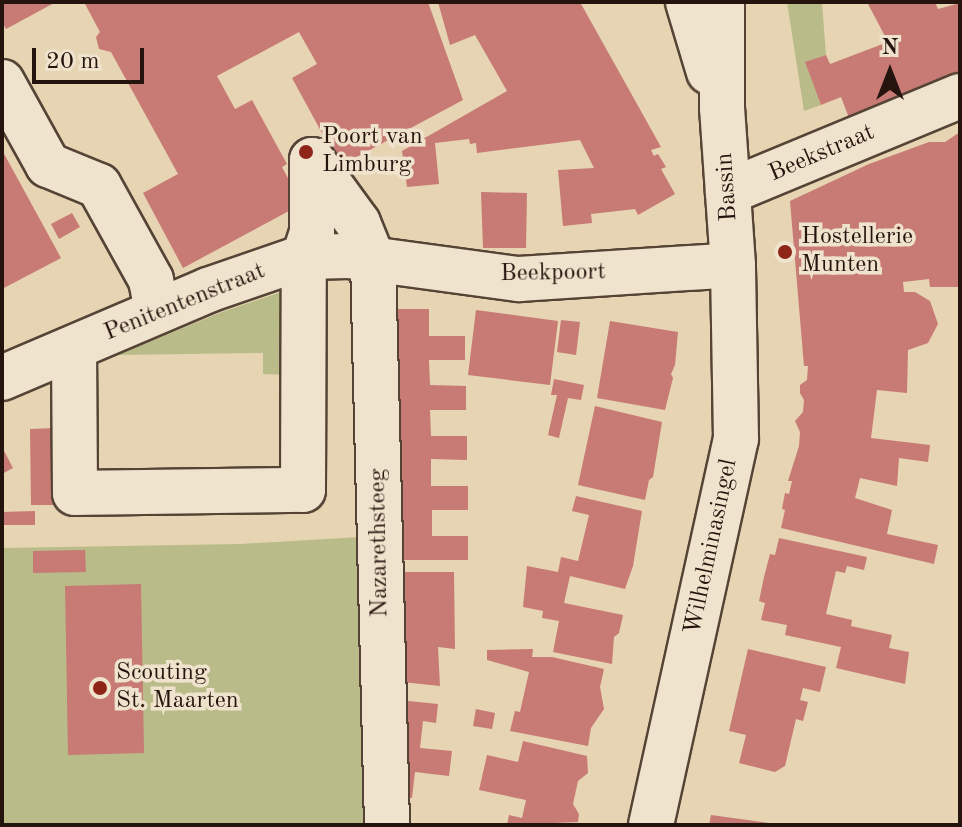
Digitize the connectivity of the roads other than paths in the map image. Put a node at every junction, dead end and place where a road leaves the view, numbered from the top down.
1 (688, 2) edge
2 (722, 2) edge
3 (2, 82) edge
4 (960, 96) edge
5 (722, 108) junction
6 (728, 192) junction
7 (304, 257) junction
8 (373, 260) junction
9 (733, 265) junction
10 (157, 311) junction
11 (74, 348) junction
12 (2, 378) edge
13 (387, 825) edge
14 (651, 825) edge

1 - 5 street, Bassin
2 - 5 street, Bassin
3 - 10 street
4 - 6 street, Beekstraat
5 - 6 street, Bassin
6 - 9 street, Bassin
7 - 8 street, Penitentenstraat
7 - 8 street
7 - 10 street, Penitentenstraat
7 - 11 street
8 - 9 street, Beekpoort
8 - 13 street, Nazarethsteeg
9 - 14 street, Wilhelminasingel
10 - 11 street, Penitentenstraat
11 - 12 street, Penitentenstraat

